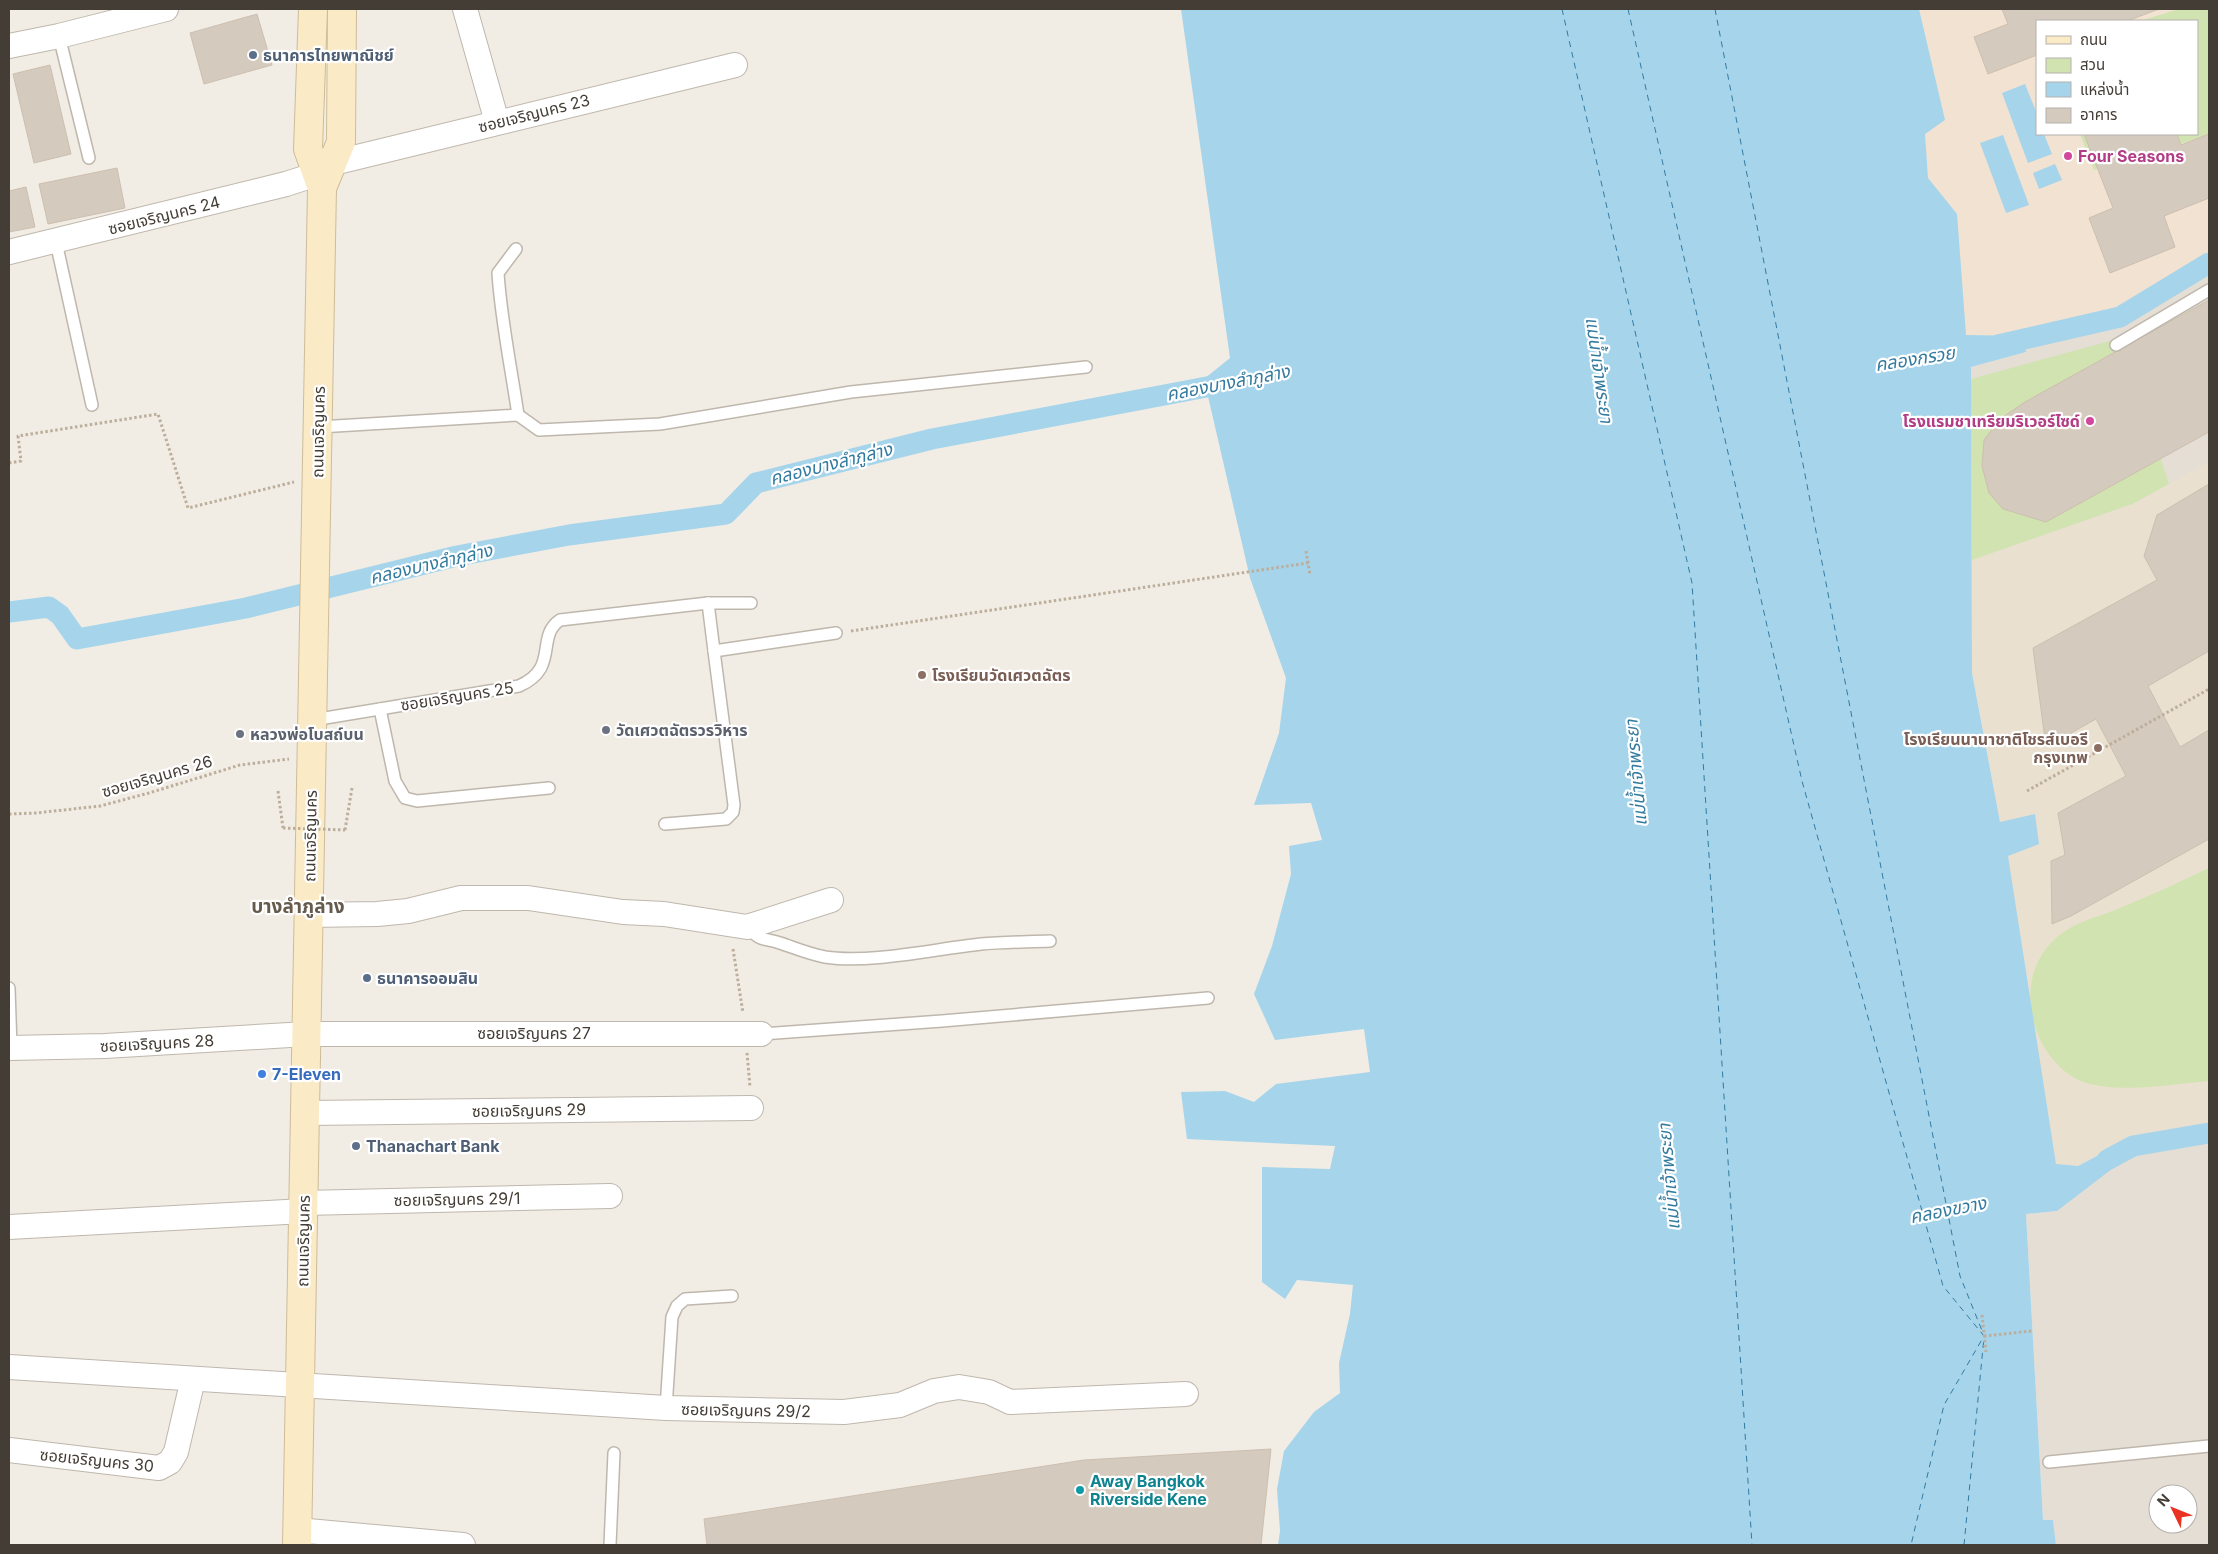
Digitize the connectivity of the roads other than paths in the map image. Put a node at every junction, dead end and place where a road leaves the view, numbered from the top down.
1 (166, 9) edge
2 (313, 9) edge
3 (342, 9) edge
4 (465, 9) edge
5 (59, 36) junction
6 (9, 46) edge
7 (735, 65) dead end
8 (497, 122) junction
9 (89, 158) dead end
10 (324, 175) junction
11 (56, 242) junction
12 (516, 249) dead end
13 (9, 252) edge
14 (2209, 290) edge
15 (2116, 345) dead end
16 (1086, 367) dead end
17 (92, 405) dead end
18 (518, 415) junction
19 (319, 427) junction
20 (750, 603) dead end
21 (708, 604) junction
22 (836, 633) road end
23 (714, 651) junction
24 (380, 709) junction
25 (313, 720) junction
26 (549, 788) dead end
27 (665, 824) dead end
28 (831, 900) dead end
29 (308, 915) junction
30 (747, 927) junction
31 (1050, 941) dead end
32 (9, 988) edge
33 (1208, 998) dead end
34 (306, 1034) junction
35 (762, 1034) joint
36 (10, 1048) edge
37 (751, 1108) dead end
38 (306, 1113) junction
39 (610, 1196) dead end
40 (304, 1207) junction
41 (9, 1227) edge
42 (732, 1296) dead end
43 (9, 1368) edge
44 (193, 1379) junction
45 (300, 1385) junction
46 (1186, 1394) dead end
47 (666, 1408) junction
48 (2209, 1446) edge
49 (9, 1450) edge
50 (614, 1453) dead end
51 (2049, 1462) dead end
52 (297, 1538) edge
53 (464, 1545) edge
54 (610, 1545) edge

1 - 5 street
2 - 10 main road, ถนนเจริญนคร
3 - 10 main road, ถนนเจริญนคร
4 - 8 street
5 - 6 street
5 - 9 lane
7 - 8 street, ซอยเจริญนคร 23
8 - 10 street, ซอยเจริญนคร 23
10 - 11 street, ซอยเจริญนคร 24
10 - 19 main road, ถนนเจริญนคร
11 - 13 street, ซอยเจริญนคร 24
11 - 17 lane
12 - 18 lane
14 - 15 lane
16 - 18 lane
18 - 19 lane
19 - 25 main road, ถนนเจริญนคร
20 - 21 lane, ซอยเจริญนคร 25
21 - 23 lane
21 - 24 lane, ซอยเจริญนคร 25
22 - 23 lane
23 - 27 lane
24 - 25 lane, ซอยเจริญนคร 25
24 - 26 lane
25 - 29 main road, ถนนเจริญนคร
28 - 30 street
29 - 30 street
29 - 34 main road, ถนนเจริญนคร
30 - 31 lane
32 - 36 lane
33 - 35 lane
34 - 35 street, ซอยเจริญนคร 27
34 - 36 street, ซอยเจริญนคร 28
34 - 38 main road, ถนนเจริญนคร
37 - 38 street, ซอยเจริญนคร 29
38 - 40 main road, ถนนเจริญนคร
39 - 40 street, ซอยเจริญนคร 29/1
40 - 41 street, ซอยเจริญนคร 29/1
40 - 45 main road, ถนนเจริญนคร
42 - 47 lane
43 - 44 street
44 - 45 street
44 - 49 street, ซอยเจริญนคร 30
45 - 47 street, ซอยเจริญนคร 29/2
45 - 52 main road, ถนนเจริญนคร
46 - 47 street, ซอยเจริญนคร 29/2
48 - 51 lane
50 - 54 lane
52 - 53 street

